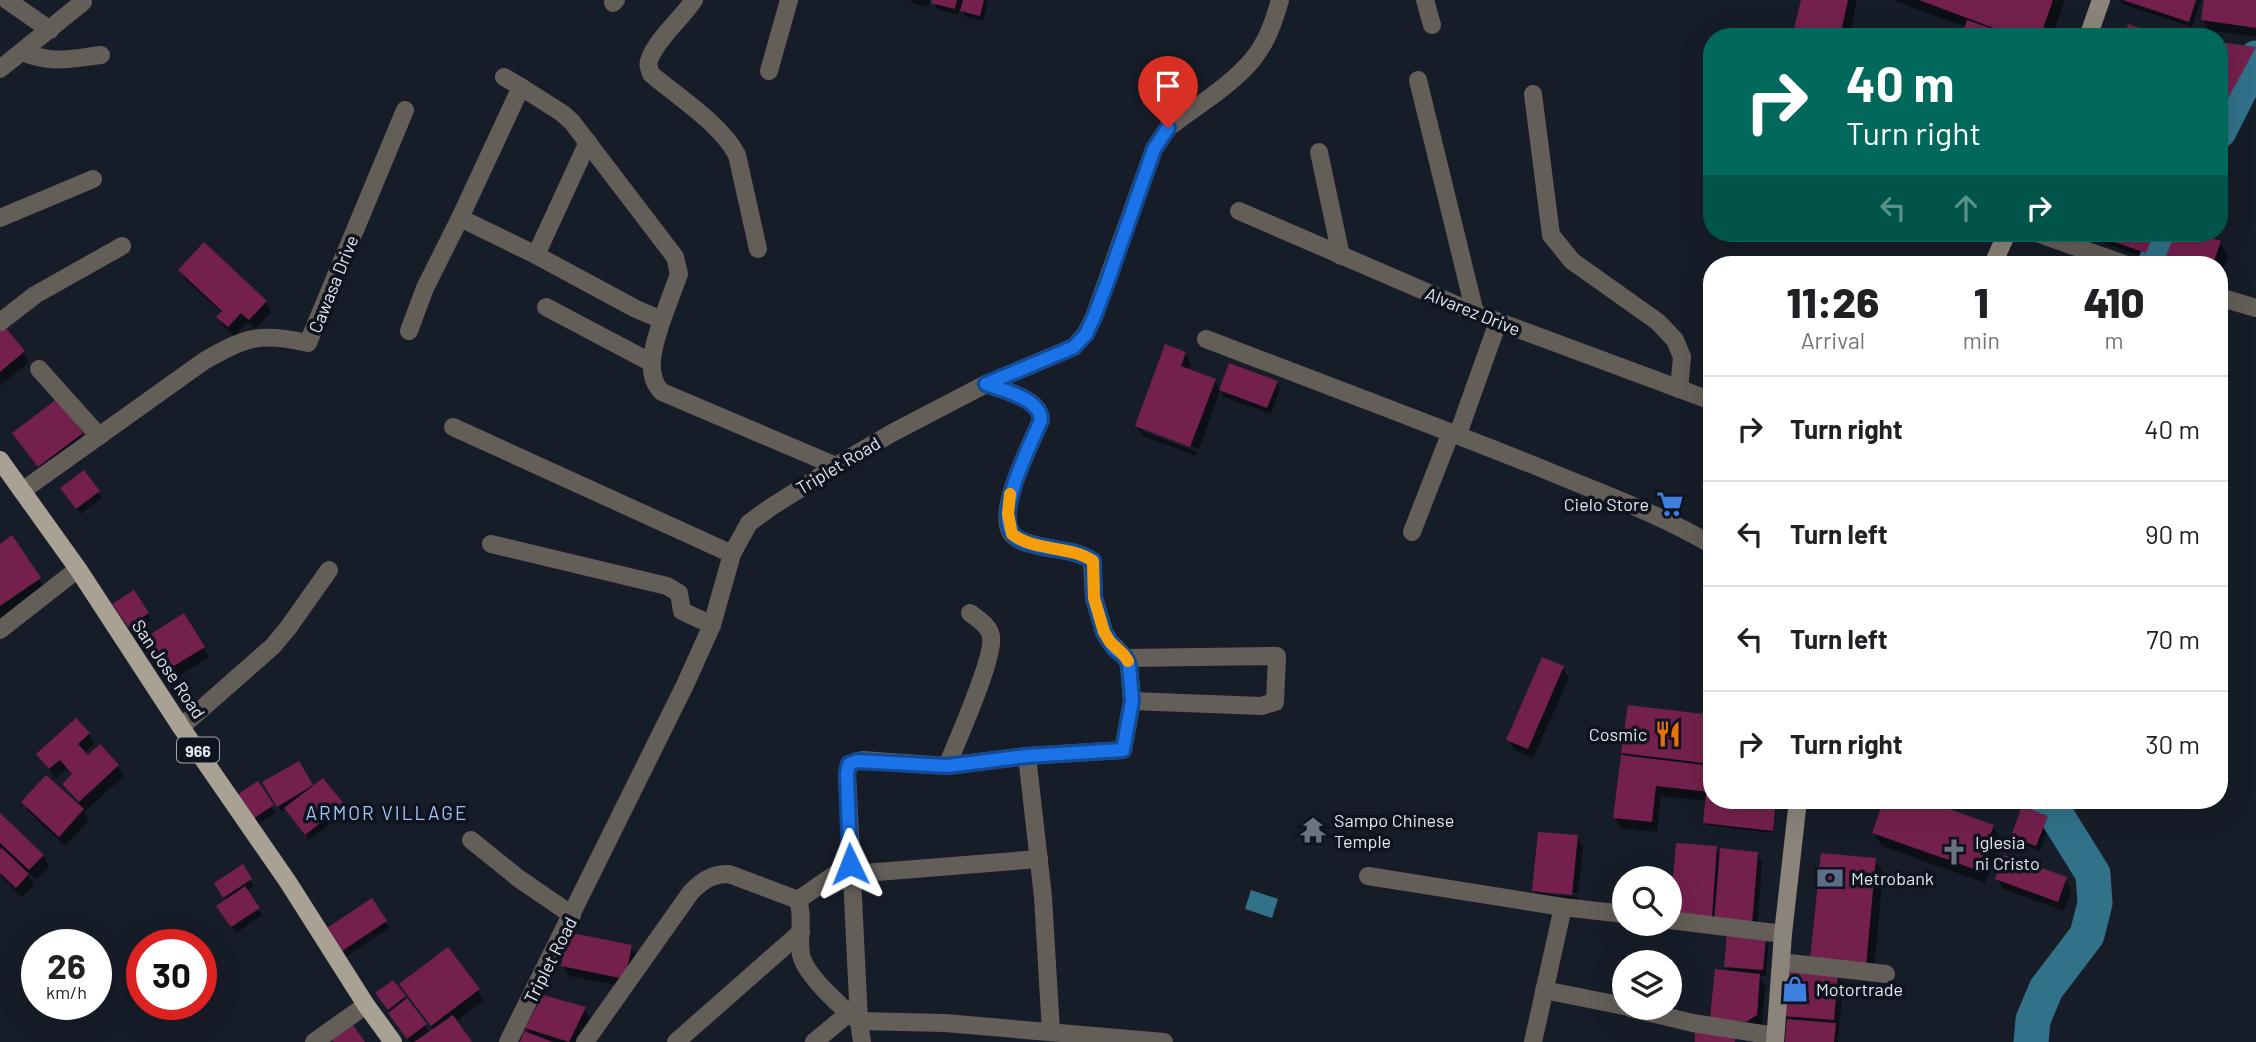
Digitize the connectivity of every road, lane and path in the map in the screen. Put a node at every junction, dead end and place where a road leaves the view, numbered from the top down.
1 (7, 0) edge
2 (694, 0) edge
3 (789, 0) edge
4 (1280, 0) edge
5 (1425, 0) edge
6 (2101, 0) edge
7 (83, 2) dead end
8 (1432, 25) dead end
9 (2091, 28) edge
10 (50, 30) junction
11 (22, 52) junction
12 (101, 55) dead end
13 (0, 69) edge
14 (769, 71) dead end
15 (504, 77) dead end
16 (1418, 80) dead end
17 (521, 87) junction
18 (1533, 94) dead end
19 (405, 110) dead end
20 (587, 142) junction
21 (1319, 152) dead end
22 (93, 179) dead end
23 (1239, 211) dead end
24 (0, 218) edge
25 (460, 218) junction
26 (2062, 242) edge
27 (122, 246) dead end
28 (758, 249) dead end
29 (536, 255) junction
30 (1341, 256) junction
31 (2102, 256) edge
32 (2228, 300) edge
33 (546, 307) dead end
34 (2256, 308) edge
35 (1475, 313) junction
36 (662, 320) junction
37 (0, 322) edge
38 (1498, 322) junction
39 (409, 331) dead end
40 (1206, 340) dead end
41 (652, 363) junction
42 (39, 369) dead end
43 (986, 384) junction
44 (1679, 389) junction
45 (1703, 398) edge
46 (453, 427) dead end
47 (1454, 433) junction
48 (99, 436) junction
49 (0, 460) edge
50 (836, 466) junction
51 (22, 491) junction
52 (1412, 532) dead end
53 (1703, 540) edge
54 (491, 544) dead end
55 (732, 554) junction
56 (78, 569) junction
57 (329, 570) dead end
58 (970, 613) dead end
59 (712, 625) junction
60 (0, 630) edge
61 (1126, 658) junction
62 (1132, 701) junction
63 (181, 727) junction
64 (1027, 756) junction
65 (947, 766) junction
66 (1797, 809) edge
67 (471, 839) dead end
68 (1039, 859) junction
69 (851, 869) junction
70 (1368, 876) dead end
71 (798, 900) junction
72 (1563, 907) junction
73 (1612, 913) edge
74 (572, 915) junction
75 (1682, 921) edge
76 (802, 932) junction
77 (1783, 934) junction
78 (1781, 962) junction
79 (1886, 974) dead end
80 (1544, 990) junction
81 (1612, 1004) edge
82 (366, 1005) junction
83 (854, 1017) junction
84 (1680, 1020) edge
85 (1051, 1032) junction
86 (1775, 1039) edge
87 (314, 1042) edge
88 (393, 1042) edge
89 (508, 1042) edge
90 (585, 1042) edge
91 (676, 1042) edge
92 (814, 1042) edge
93 (862, 1042) edge
94 (1164, 1042) edge
95 (1533, 1042) edge

1 - 10 street
2 - 28 street
3 - 14 street
4 - 43 street, Triplet Road
5 - 8 street
6 - 9 main road
7 - 10 street
10 - 11 street
11 - 12 street
11 - 13 street
15 - 17 street
16 - 35 street
17 - 20 street
17 - 25 street
18 - 44 street
19 - 48 street, Cawasa Drive
20 - 29 street
20 - 36 street
21 - 30 street
22 - 24 street
23 - 30 street, Alvarez Drive
25 - 29 street
25 - 39 street
26 - 31 street
27 - 37 street
29 - 36 street
30 - 35 street, Alvarez Drive
32 - 34 street
33 - 41 street
35 - 38 street, Alvarez Drive
36 - 41 street
38 - 44 street, Alvarez Drive
38 - 47 street
40 - 47 street
41 - 50 street
42 - 48 street
43 - 50 street, Triplet Road
43 - 61 street
44 - 45 street, Alvarez Drive
46 - 55 street
47 - 52 street
47 - 53 street
48 - 51 street, Cawasa Drive
49 - 51 main road, San Jose Road / 966
50 - 55 street, Triplet Road
51 - 56 main road, San Jose Road / 966
54 - 59 street
55 - 59 street, Triplet Road
56 - 60 street
56 - 63 main road, San Jose Road / 966
57 - 63 street
58 - 65 street
59 - 74 street, Triplet Road
61 - 62 street
61 - 62 street
62 - 64 street
63 - 82 main road, San Jose Road / 966
64 - 65 street
64 - 68 street
65 - 69 street
66 - 77 main road
67 - 74 street
68 - 69 street
68 - 85 street
69 - 71 street
69 - 83 street
70 - 72 street
71 - 76 street
71 - 90 street
72 - 73 street
72 - 80 street
74 - 89 street, Triplet Road
75 - 77 street
76 - 83 street
76 - 91 street
77 - 78 main road
78 - 79 street
78 - 86 main road
80 - 81 street
80 - 95 street
82 - 87 street
82 - 88 main road, San Jose Road / 966
83 - 85 street
83 - 92 street
83 - 93 street
84 - 86 street
85 - 94 street

